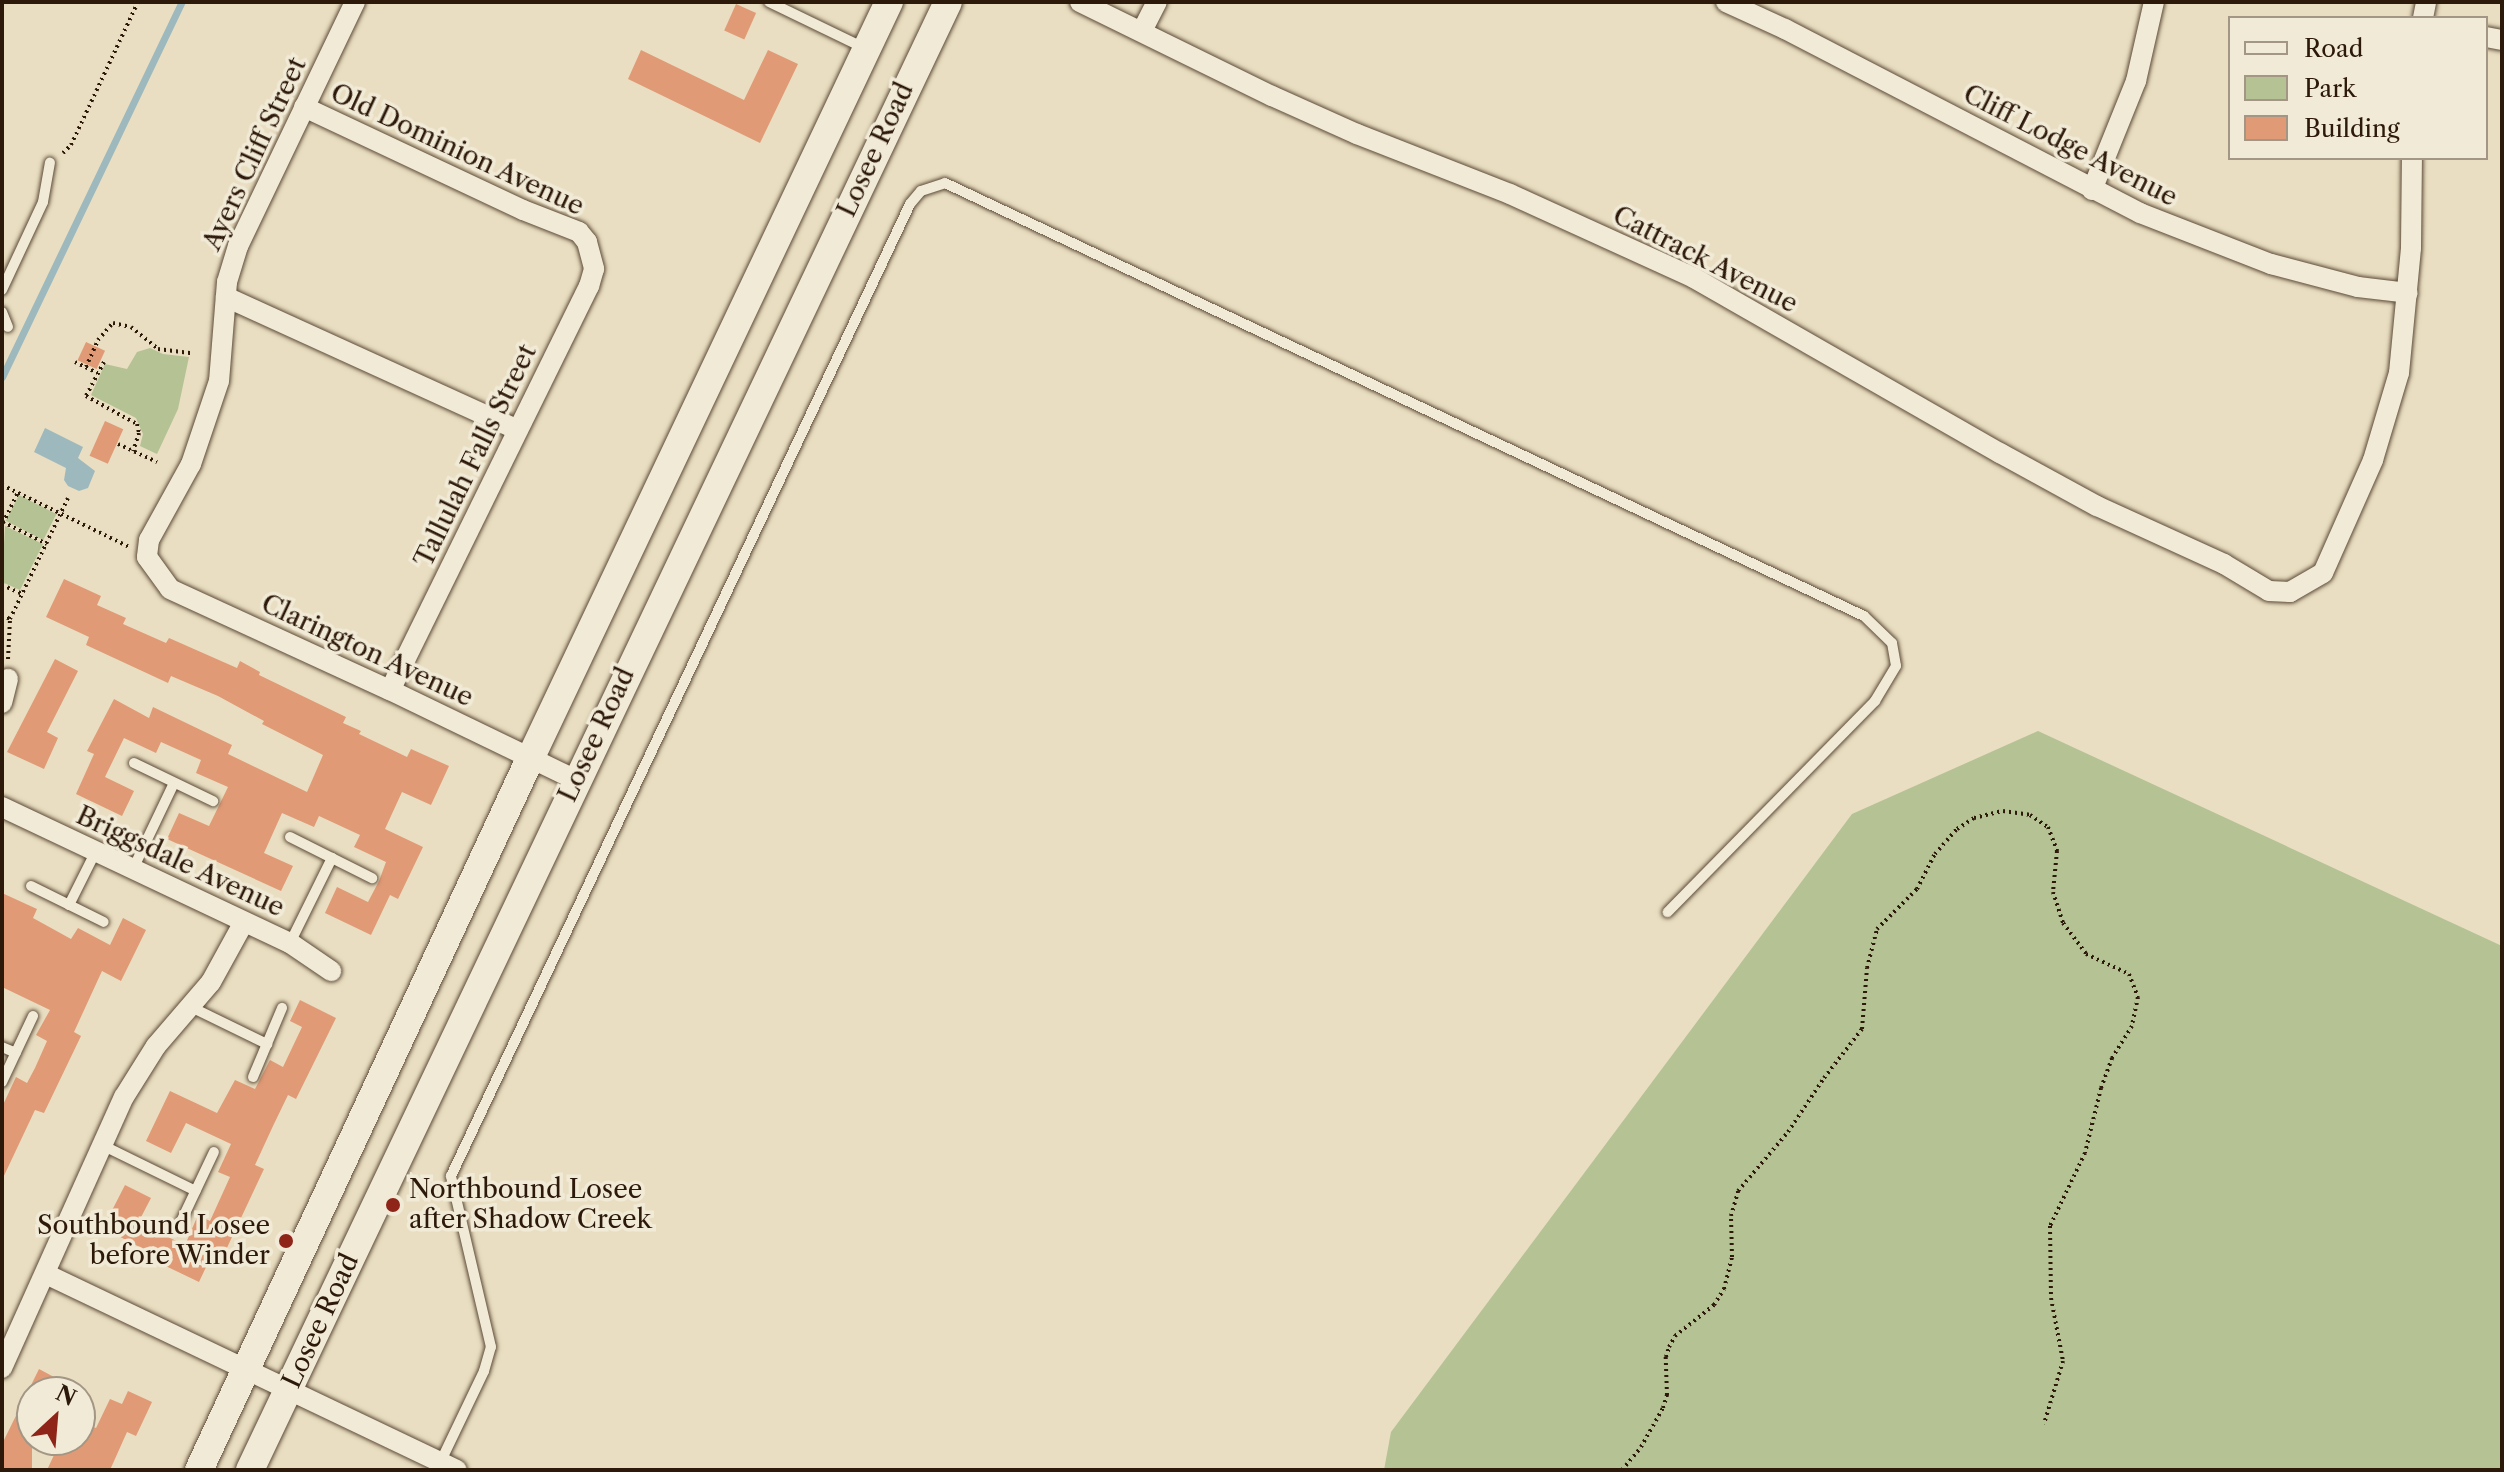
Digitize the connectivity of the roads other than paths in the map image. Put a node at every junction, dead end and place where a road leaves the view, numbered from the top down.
1 (355, 2) edge
2 (769, 2) edge
3 (889, 2) edge
4 (948, 2) edge
5 (1080, 2) edge
6 (1157, 2) edge
7 (1726, 2) edge
8 (2154, 2) edge
9 (1142, 31) junction
10 (865, 49) junction
11 (304, 107) junction
12 (2412, 160) edge
13 (50, 163) road end
14 (2092, 190) junction
15 (587, 242) joint
16 (2, 290) edge
17 (2408, 293) junction
18 (226, 297) junction
19 (2, 312) edge
20 (8, 327) dead end
21 (516, 429) junction
22 (147, 557) joint
23 (8, 679) road end
24 (390, 690) junction
25 (2, 703) edge
26 (530, 759) junction
27 (134, 763) dead end
28 (576, 780) junction
29 (174, 783) junction
30 (213, 801) dead end
31 (2, 807) edge
32 (290, 837) dead end
33 (96, 851) junction
34 (332, 858) junction
35 (133, 869) junction
36 (372, 878) dead end
37 (31, 886) dead end
38 (69, 905) junction
39 (1668, 912) dead end
40 (104, 922) dead end
41 (244, 922) junction
42 (290, 943) junction
43 (331, 971) dead end
44 (191, 1007) junction
45 (282, 1008) dead end
46 (33, 1016) dead end
47 (267, 1044) junction
48 (2, 1047) edge
49 (16, 1053) junction
50 (253, 1077) dead end
51 (2, 1082) edge
52 (104, 1146) junction
53 (214, 1152) dead end
54 (196, 1191) junction
55 (178, 1228) dead end
56 (46, 1274) junction
57 (2, 1368) edge
58 (247, 1370) junction
59 (289, 1390) junction
60 (445, 1467) edge
61 (199, 1470) edge
62 (250, 1470) edge

1 - 11 street, Ayers Cliff Street
2 - 10 lane
3 - 10 main road, Losee Road
4 - 28 main road, Losee Road
5 - 9 street, Cattrack Avenue
6 - 9 street
7 - 14 street, Cliff Lodge Avenue
8 - 14 street
9 - 17 street, Cattrack Avenue
10 - 26 main road, Losee Road
11 - 15 street, Old Dominion Avenue
11 - 18 street, Ayers Cliff Street
12 - 17 street
13 - 16 lane
14 - 17 street, Cliff Lodge Avenue
15 - 21 street, Tallulah Falls Street
18 - 21 street
18 - 22 street, Ayers Cliff Street
19 - 20 lane
21 - 24 street, Tallulah Falls Street
22 - 24 street, Clarington Avenue
23 - 25 street
24 - 26 street, Clarington Avenue
26 - 28 street, Clarington Avenue
26 - 58 main road, Losee Road
27 - 29 lane
28 - 59 main road, Losee Road
29 - 30 lane
29 - 35 lane
31 - 33 street, Briggsdale Avenue
32 - 34 lane
33 - 35 street, Briggsdale Avenue
33 - 38 lane
34 - 36 lane
34 - 42 lane
35 - 41 street, Briggsdale Avenue
37 - 38 lane
38 - 40 lane
39 - 60 lane
41 - 42 street, Briggsdale Avenue
41 - 44 street
42 - 43 street, Briggsdale Avenue
44 - 47 lane
44 - 52 street
45 - 47 lane
46 - 49 lane
47 - 50 lane
48 - 49 lane
49 - 51 lane
52 - 54 lane
52 - 56 street
53 - 54 lane
54 - 55 lane
56 - 57 street
56 - 58 street
58 - 59 street
58 - 61 main road, Losee Road
59 - 60 street
59 - 62 main road, Losee Road

